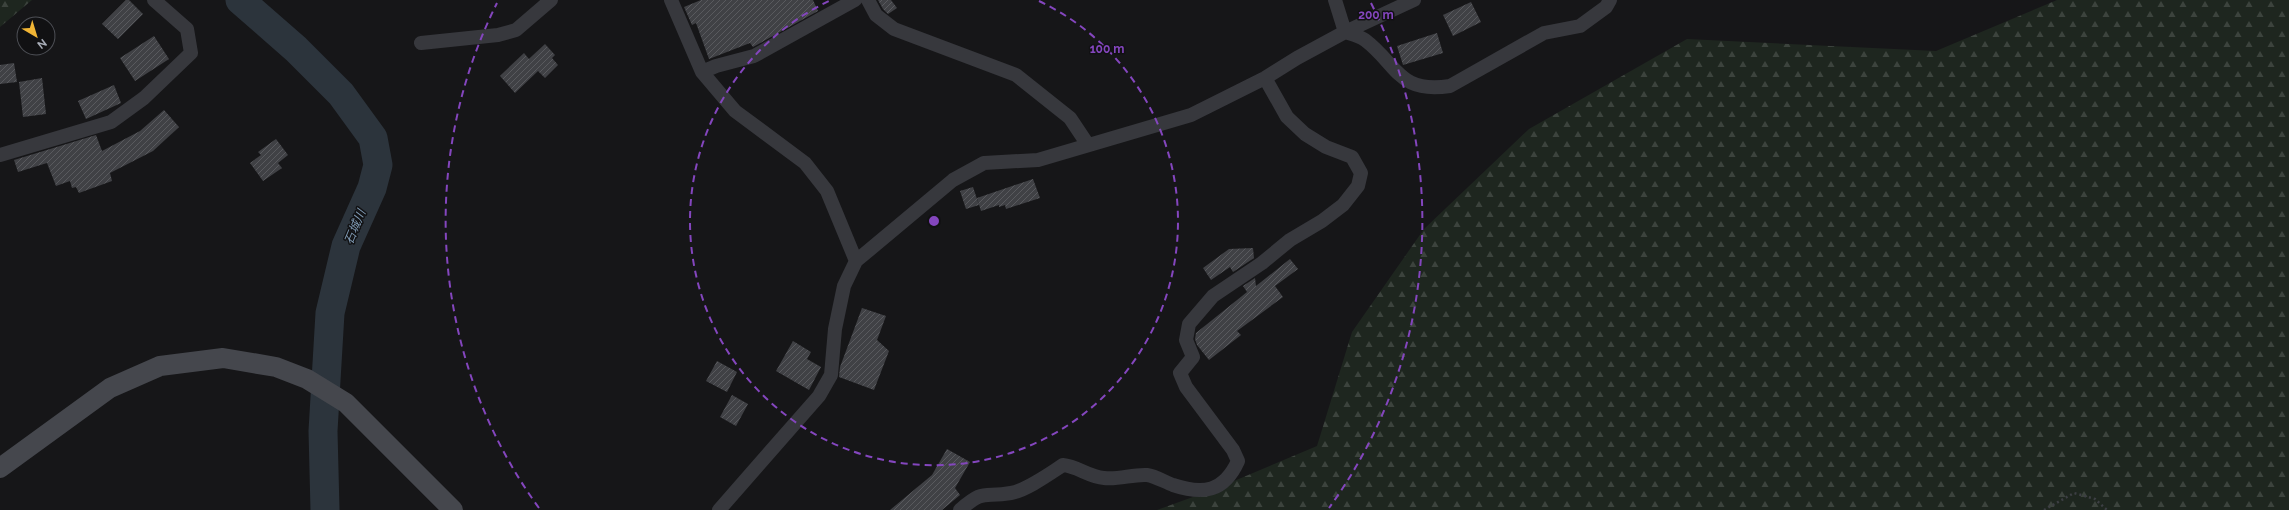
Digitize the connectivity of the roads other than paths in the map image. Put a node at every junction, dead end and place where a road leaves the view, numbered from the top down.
1 (154, 0) edge
2 (551, 0) edge
3 (671, 0) edge
4 (856, 0) edge
5 (868, 0) edge
6 (1335, 0) edge
7 (1414, 0) edge
8 (1610, 0) edge
9 (1345, 32) junction
10 (421, 43) dead end
11 (702, 72) junction
12 (1265, 78) junction
13 (1088, 145) junction
14 (0, 154) edge
15 (856, 261) junction
16 (0, 468) edge
17 (453, 510) edge
18 (719, 510) edge
19 (960, 510) edge

1 - 14 street
2 - 10 street
3 - 11 street
4 - 11 street
5 - 13 street
6 - 9 street
7 - 9 street
8 - 9 street
9 - 12 street
11 - 15 street
12 - 13 street
12 - 19 street
13 - 15 street
15 - 18 street
16 - 17 street

